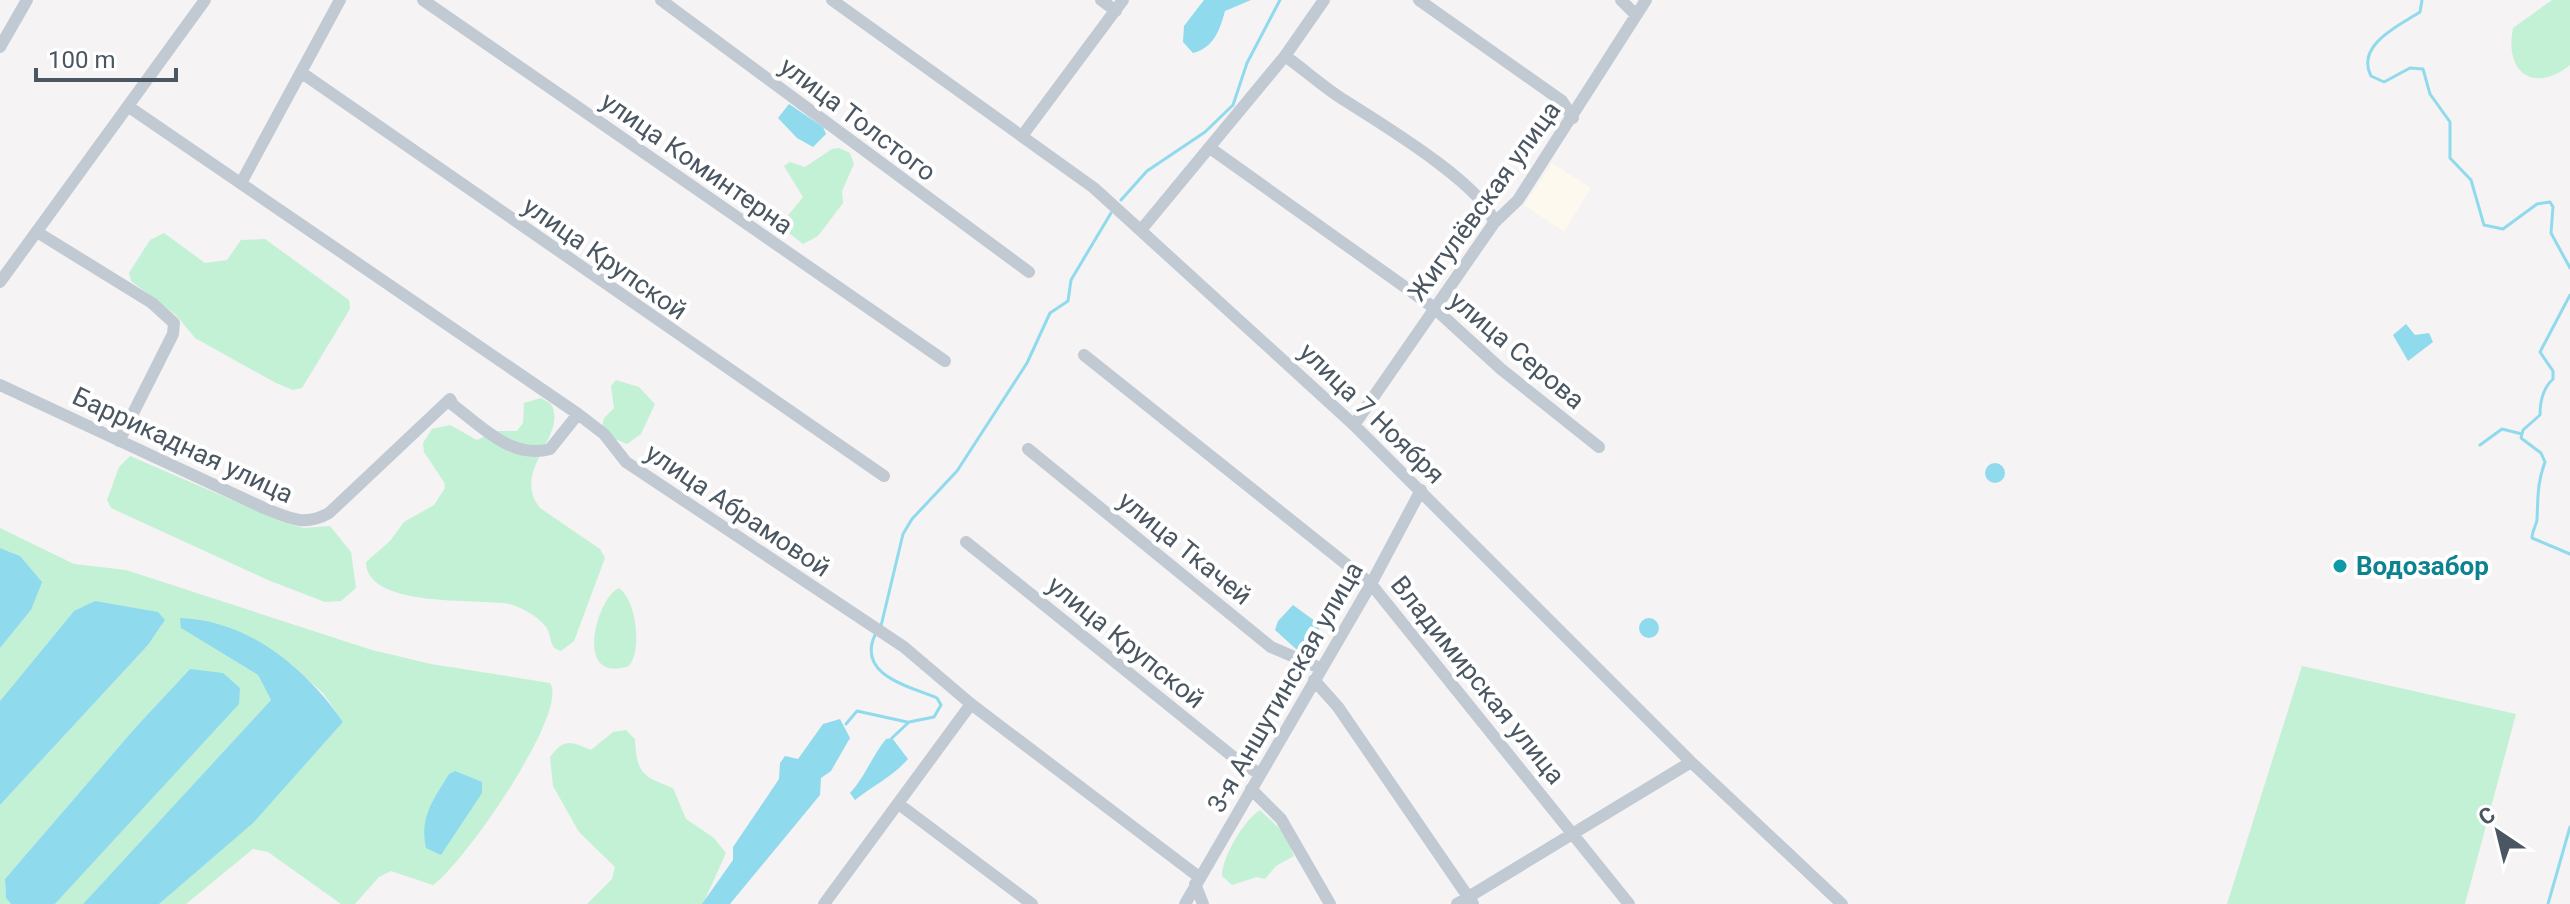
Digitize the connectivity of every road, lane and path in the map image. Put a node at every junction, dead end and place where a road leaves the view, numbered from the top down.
1 (27, 0) edge
2 (205, 0) edge
3 (340, 0) edge
4 (423, 0) edge
5 (661, 0) edge
6 (832, 0) edge
7 (1101, 0) edge
8 (1324, 0) edge
9 (1419, 0) edge
10 (1621, 0) edge
11 (1646, 0) edge
12 (1120, 5) edge
13 (1636, 15) junction
14 (0, 47) edge
15 (1285, 56) junction
16 (302, 73) junction
17 (129, 107) junction
18 (1573, 118) junction
19 (1022, 136) junction
20 (1210, 148) junction
21 (241, 183) junction
22 (1494, 223) junction
23 (1141, 230) junction
24 (37, 232) junction
25 (1029, 272) dead end
26 (0, 282) edge
27 (1433, 307) junction
28 (1084, 355) dead end
29 (945, 361) dead end
30 (0, 385) edge
31 (578, 414) junction
32 (1354, 425) junction
33 (119, 441) junction
34 (1599, 447) dead end
35 (1028, 449) dead end
36 (884, 476) dead end
37 (1421, 490) junction
38 (966, 542) dead end
39 (1371, 584) junction
40 (1317, 674) junction
41 (971, 704) junction
42 (1691, 762) junction
43 (1260, 774) junction
44 (1251, 789) junction
45 (900, 805) junction
46 (1575, 835) junction
47 (1197, 881) junction
48 (1466, 902) edge
49 (824, 904) edge
50 (1032, 904) edge
51 (1185, 904) edge
52 (1203, 904) edge
53 (1330, 904) edge
54 (1629, 904) edge
55 (1842, 904) edge

1 - 14 street
2 - 17 street
3 - 16 street
4 - 29 street, улица Коминтерна
5 - 25 street, улица Толстого
6 - 19 street, улица 7 Ноября
7 - 12 street
8 - 15 street
9 - 18 street
10 - 13 street
11 - 13 street, Жигулёвская улица
12 - 19 street
13 - 18 street, Жигулёвская улица
15 - 20 street
15 - 22 street
16 - 21 street
16 - 36 street, улица Крупской
17 - 21 street, улица Абрамовой
17 - 24 street
18 - 22 street, Жигулёвская улица
19 - 23 street, улица 7 Ноября
20 - 23 street
20 - 27 street, улица Серова
21 - 31 street, улица Абрамовой
22 - 27 street, Жигулёвская улица
23 - 32 street, улица 7 Ноября
24 - 26 street
24 - 33 street
27 - 32 street, Жигулёвская улица
27 - 34 street, улица Серова
28 - 39 street, Владимирская улица
30 - 33 street, Баррикадная улица
31 - 33 street, Баррикадная улица
31 - 41 street, улица Абрамовой
32 - 37 street, улица 7 Ноября
35 - 40 street, улица Ткачей
37 - 39 street, 3-я Аншутинская улица
37 - 42 street, улица 7 Ноября
38 - 43 street, улица Крупской
39 - 40 street, 3-я Аншутинская улица
39 - 46 street, Владимирская улица
40 - 43 street, 3-я Аншутинская улица
40 - 48 street, улица Ткачей
41 - 45 street
41 - 47 street, улица Абрамовой
42 - 46 street
42 - 55 street, улица 7 Ноября
43 - 44 street, 3-я Аншутинская улица
44 - 47 street, 3-я Аншутинская улица
44 - 53 street
45 - 49 street
45 - 50 street
46 - 48 street
46 - 54 street, Владимирская улица
47 - 51 street, 3-я Аншутинская улица
47 - 52 street

